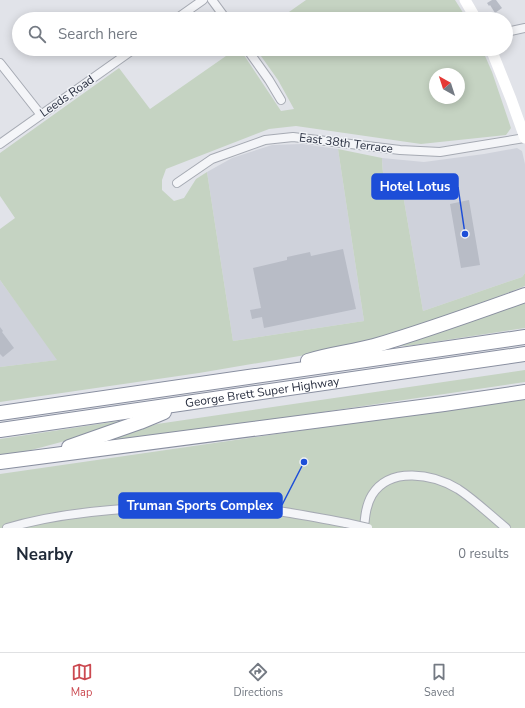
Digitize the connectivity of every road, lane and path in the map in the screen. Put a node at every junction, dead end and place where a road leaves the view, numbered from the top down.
1 (203, 0) edge
2 (212, 0) edge
3 (465, 0) edge
4 (186, 12) edge
5 (221, 12) edge
6 (472, 12) edge
7 (525, 28) edge
8 (513, 31) edge
9 (124, 56) edge
10 (252, 56) edge
11 (494, 56) edge
12 (0, 63) edge
13 (281, 100) dead end
14 (41, 115) junction
15 (525, 138) edge
16 (0, 144) edge
17 (177, 182) dead end
18 (525, 295) edge
19 (525, 337) edge
20 (525, 354) edge
21 (266, 374) junction
22 (525, 392) edge
23 (183, 404) junction
24 (0, 413) edge
25 (0, 430) edge
26 (46, 455) junction
27 (0, 462) edge
28 (7, 528) edge
29 (364, 528) edge
30 (368, 528) edge
31 (506, 528) edge

1 - 4 street
2 - 5 street
3 - 6 main road
7 - 8 street
9 - 14 street, Leeds Road
10 - 13 street
11 - 15 main road
12 - 14 street
14 - 16 street, Leeds Road
15 - 17 street, East 38th Terrace
18 - 21 highway
19 - 21 highway, George Brett Super Highway
20 - 23 highway, George Brett Super Highway
21 - 24 highway, George Brett Super Highway
22 - 26 highway
23 - 25 highway, George Brett Super Highway
23 - 26 highway
26 - 27 highway
28 - 30 street, bridge
29 - 31 street

